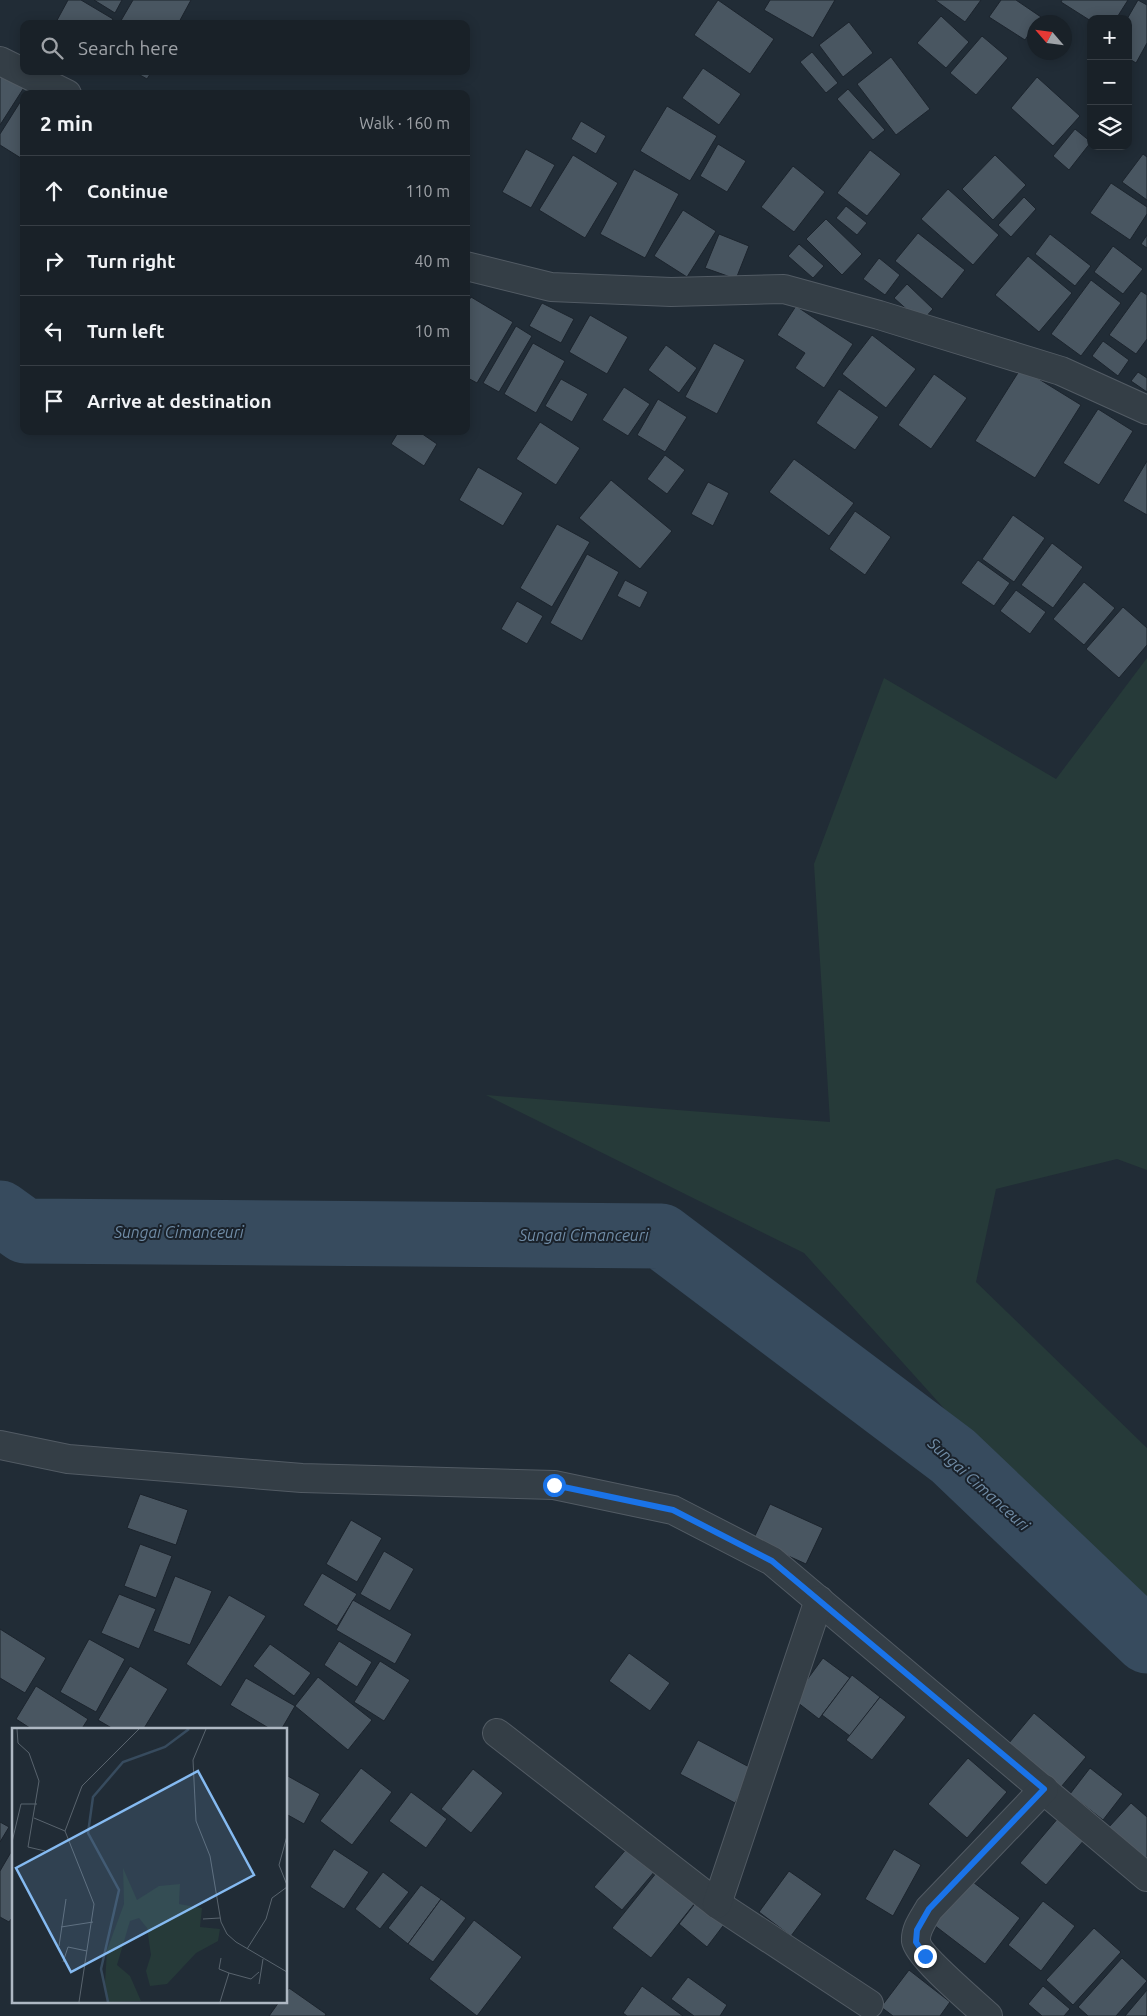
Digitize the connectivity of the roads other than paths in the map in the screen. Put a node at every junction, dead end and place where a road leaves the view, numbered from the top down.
1 (0, 61) edge
2 (20, 71) edge
3 (28, 75) edge
4 (59, 90) edge
5 (470, 267) edge
6 (1147, 410) edge
7 (0, 1445) edge
8 (819, 1600) junction
9 (497, 1733) dead end
10 (1044, 1789) junction
11 (1147, 1877) edge
12 (717, 1904) junction
13 (869, 2004) dead end
14 (988, 2016) edge

1 - 2 street
3 - 4 street
5 - 6 street
7 - 8 street
8 - 10 street
8 - 12 street
9 - 12 street
10 - 11 street
10 - 14 street
12 - 13 street

